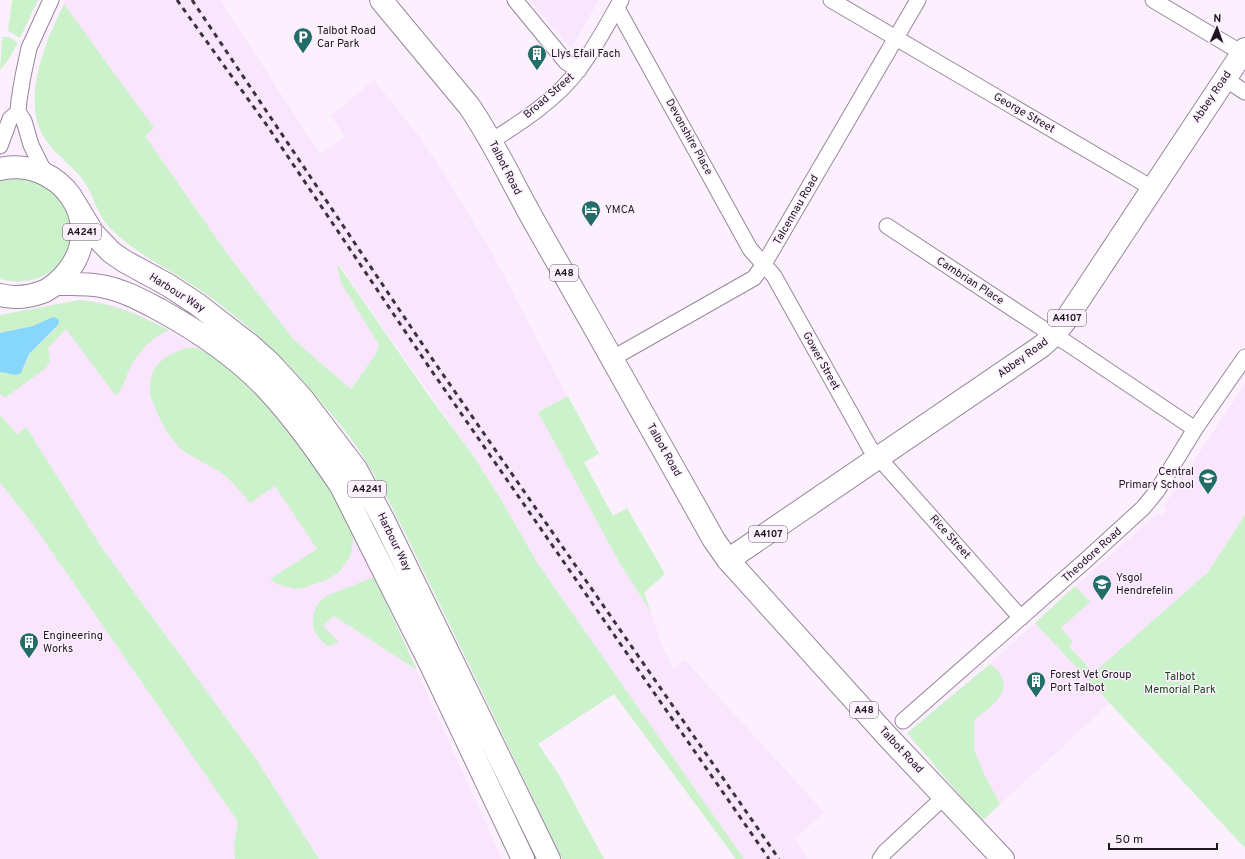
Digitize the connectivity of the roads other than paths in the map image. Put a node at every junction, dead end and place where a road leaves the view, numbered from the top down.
1 (51, 0) edge
2 (381, 0) edge
3 (515, 0) edge
4 (831, 0) edge
5 (918, 0) edge
6 (1153, 0) edge
7 (619, 4) edge
8 (896, 38) junction
9 (1244, 51) edge
10 (579, 70) junction
11 (1225, 79) junction
12 (1245, 92) edge
13 (18, 112) junction
14 (491, 141) junction
15 (0, 146) edge
16 (0, 169) edge
17 (49, 175) junction
18 (1152, 188) junction
19 (76, 205) junction
20 (887, 226) dead end
21 (764, 264) junction
22 (56, 284) junction
23 (4, 298) edge
24 (1054, 335) junction
25 (1245, 357) edge
26 (612, 358) junction
27 (1195, 429) junction
28 (878, 458) junction
29 (728, 560) junction
30 (1021, 618) junction
31 (903, 721) dead end
32 (944, 797) junction
33 (523, 859) edge
34 (549, 859) edge
35 (880, 859) edge
36 (1003, 859) edge

1 - 13 street
2 - 14 main road, Talbot Road / A48
3 - 10 street
4 - 8 street, George Street
5 - 8 street, Talcennau Road
6 - 9 street
7 - 10 street, Broad Street
7 - 21 street, Devonshire Place
8 - 18 street, George Street
8 - 21 street, Talcennau Road
9 - 11 main road, Abbey Road / A4107
10 - 14 street, Broad Street
11 - 12 street
11 - 18 main road, Abbey Road / A4107
13 - 15 street
13 - 17 street
14 - 26 main road, Talbot Road / A48
16 - 17 main road, A4241
17 - 19 main road, A4241
18 - 24 main road, Abbey Road / A4107
19 - 22 main road, A4241
19 - 34 main road, Harbour Way / A4241
20 - 24 street, Cambrian Place
21 - 26 street, Talcennau Road
21 - 28 street, Gower Street
22 - 23 main road, A4241
22 - 33 main road, Harbour Way / A4241
24 - 27 street, Cambrian Place
24 - 28 main road, Abbey Road / A4107
25 - 27 street, Theodore Road
26 - 29 main road, Talbot Road / A48
27 - 30 street, Theodore Road
28 - 29 main road, Abbey Road / A4107
28 - 30 street, Rice Street
29 - 32 main road, Talbot Road / A48
30 - 31 street, Theodore Road
32 - 35 street
32 - 36 main road, Talbot Road / A48

